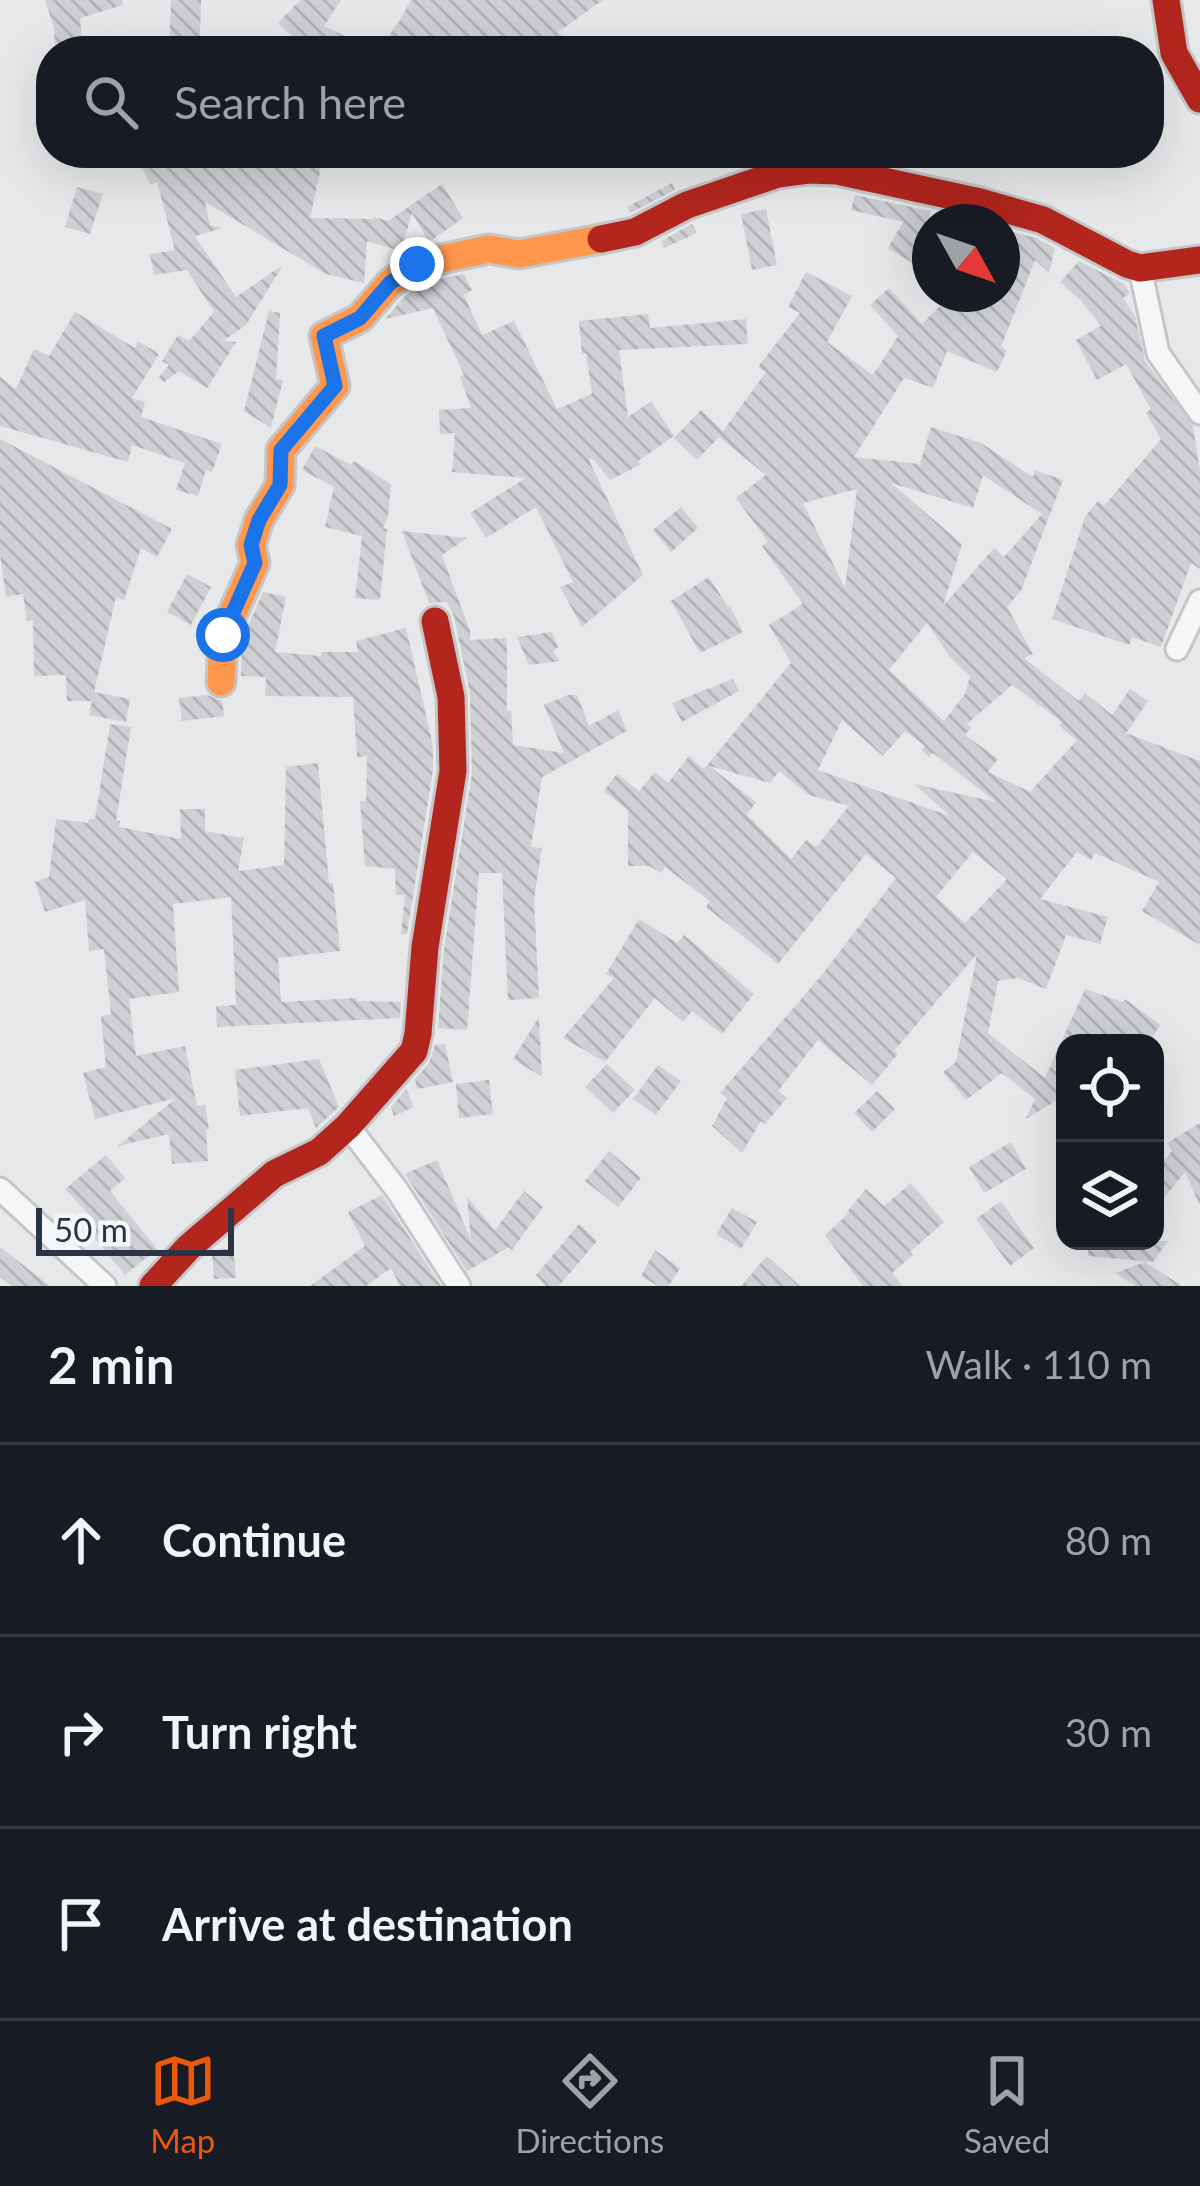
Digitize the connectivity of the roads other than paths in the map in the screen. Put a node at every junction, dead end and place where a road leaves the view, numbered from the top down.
1 (1166, 0) edge
2 (1200, 99) edge
3 (1200, 260) edge
4 (1140, 268) junction
5 (1200, 413) edge
6 (1200, 601) edge
7 (435, 621) dead end
8 (1177, 649) dead end
9 (221, 682) dead end
10 (348, 1126) junction
11 (0, 1189) edge
12 (105, 1286) edge
13 (154, 1286) edge
14 (459, 1286) edge

1 - 2 street
3 - 4 street
4 - 5 street
4 - 9 street
6 - 8 street
7 - 10 street
10 - 13 street
10 - 14 street
11 - 12 street

